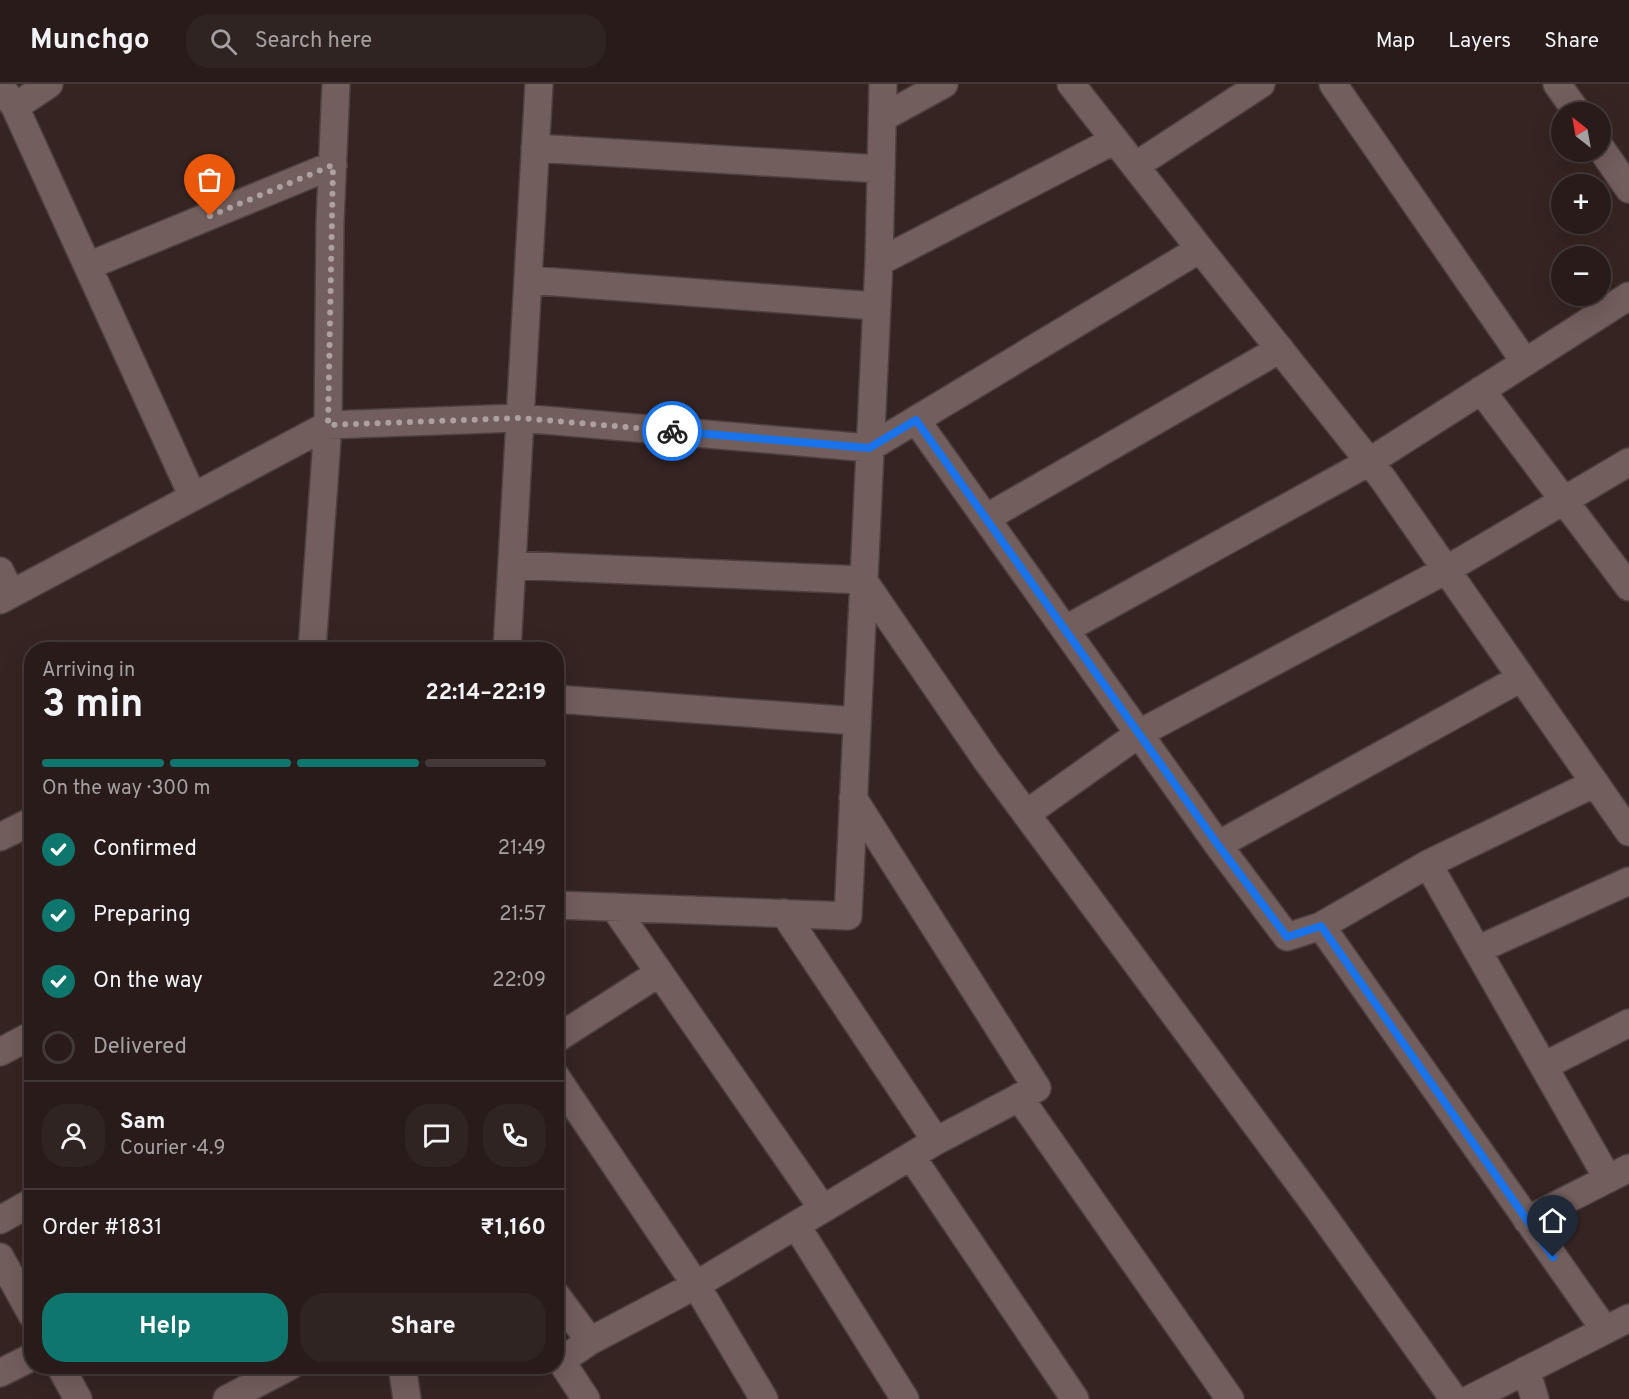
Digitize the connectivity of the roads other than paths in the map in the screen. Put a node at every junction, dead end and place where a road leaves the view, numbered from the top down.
1 (49, 84) edge
2 (336, 84) edge
3 (539, 84) edge
4 (883, 84) edge
5 (944, 84) edge
6 (1071, 84) edge
7 (1261, 84) edge
8 (1333, 84) edge
9 (1557, 84) edge
10 (7, 96) edge
11 (1570, 102) edge
12 (882, 118) junction
13 (1115, 140) junction
14 (535, 148) junction
15 (1610, 162) edge
16 (333, 165) junction
17 (1135, 166) junction
18 (880, 168) junction
19 (1629, 189) edge
20 (1200, 249) junction
21 (879, 262) junction
22 (88, 266) junction
23 (528, 280) junction
24 (1627, 303) edge
25 (875, 306) junction
26 (1280, 350) junction
27 (1525, 362) junction
28 (1482, 390) junction
29 (520, 418) junction
30 (916, 420) junction
31 (328, 425) junction
32 (869, 448) junction
33 (1369, 462) junction
34 (1629, 462) edge
35 (193, 497) junction
36 (1564, 501) junction
37 (986, 518) junction
38 (512, 565) junction
39 (1446, 570) junction
40 (863, 580) junction
41 (1629, 587) edge
42 (4, 588) edge
43 (1066, 629) junction
44 (313, 642) edge
45 (507, 642) edge
46 (1521, 678) junction
47 (564, 700) edge
48 (856, 721) junction
49 (1140, 732) junction
50 (1595, 783) junction
51 (853, 798) junction
52 (1026, 814) junction
53 (24, 825) edge
54 (1628, 827) edge
55 (0, 837) edge
56 (1218, 845) junction
57 (1428, 864) junction
58 (1629, 881) edge
59 (564, 905) edge
60 (614, 907) junction
61 (784, 913) junction
62 (1321, 926) junction
63 (1477, 950) junction
64 (659, 973) junction
65 (1629, 1023) edge
66 (564, 1034) edge
67 (24, 1039) edge
68 (0, 1052) edge
69 (1544, 1066) junction
70 (564, 1089) edge
71 (1019, 1097) junction
72 (936, 1141) junction
73 (911, 1156) junction
74 (1618, 1174) edge
75 (24, 1206) edge
76 (823, 1209) junction
77 (0, 1220) edge
78 (1527, 1220) junction
79 (796, 1225) junction
80 (0, 1257) edge
81 (696, 1285) junction
82 (24, 1300) edge
83 (564, 1306) edge
84 (1629, 1318) edge
85 (1605, 1330) junction
86 (590, 1341) junction
87 (564, 1359) edge
88 (24, 1361) edge
89 (564, 1366) edge
90 (1526, 1370) junction
91 (0, 1373) edge
92 (64, 1374) edge
93 (275, 1374) edge
94 (403, 1374) edge
95 (78, 1399) edge
96 (227, 1399) edge
97 (407, 1399) edge
98 (586, 1399) edge
99 (764, 1399) edge
100 (905, 1399) edge
101 (1075, 1399) edge
102 (1230, 1399) edge
103 (1454, 1399) edge
104 (1470, 1399) edge
105 (1535, 1399) edge

1 - 10 street
2 - 16 street
3 - 14 street
4 - 12 street
5 - 12 street
6 - 13 street
7 - 17 street
8 - 27 street
9 - 11 street
10 - 22 street
12 - 18 street
13 - 17 street
13 - 21 street
14 - 18 street
14 - 23 street
15 - 19 street
16 - 22 street
16 - 31 street
17 - 20 street
18 - 21 street
20 - 26 street
20 - 30 street
21 - 25 street
22 - 35 street
23 - 25 street
23 - 29 street
24 - 27 street
25 - 32 street
26 - 33 street
26 - 37 street
27 - 28 street
28 - 33 street
28 - 36 street
29 - 31 street
29 - 32 street
29 - 38 street
30 - 32 street
30 - 37 street
31 - 35 street
31 - 44 street
32 - 40 street
33 - 39 street
33 - 43 street
34 - 36 street
35 - 42 street
36 - 39 street
36 - 41 street
37 - 43 street
38 - 40 street
38 - 45 street
39 - 46 street
39 - 49 street
40 - 48 street
40 - 52 street
43 - 49 street
46 - 50 street
46 - 56 street
47 - 48 street
48 - 51 street
49 - 52 street
49 - 56 street
50 - 54 street
50 - 57 street
51 - 61 street
51 - 71 street
52 - 103 street
53 - 55 street
56 - 62 street
57 - 62 street
57 - 63 street
58 - 63 street
59 - 60 street
60 - 61 street
60 - 64 street
61 - 72 street
62 - 78 street
63 - 69 street
64 - 66 street
64 - 76 street
65 - 69 street
67 - 68 street
69 - 74 street
70 - 81 street
71 - 72 street
71 - 102 street
72 - 73 street
73 - 76 street
73 - 101 street
74 - 78 street
75 - 77 street
76 - 79 street
78 - 85 street
79 - 81 street
79 - 100 street
80 - 82 street
81 - 86 street
81 - 99 street
83 - 86 street
84 - 85 street
85 - 90 street
86 - 87 street
88 - 91 street
89 - 98 street
90 - 104 street
90 - 105 street
92 - 95 street
93 - 96 street
94 - 97 street

